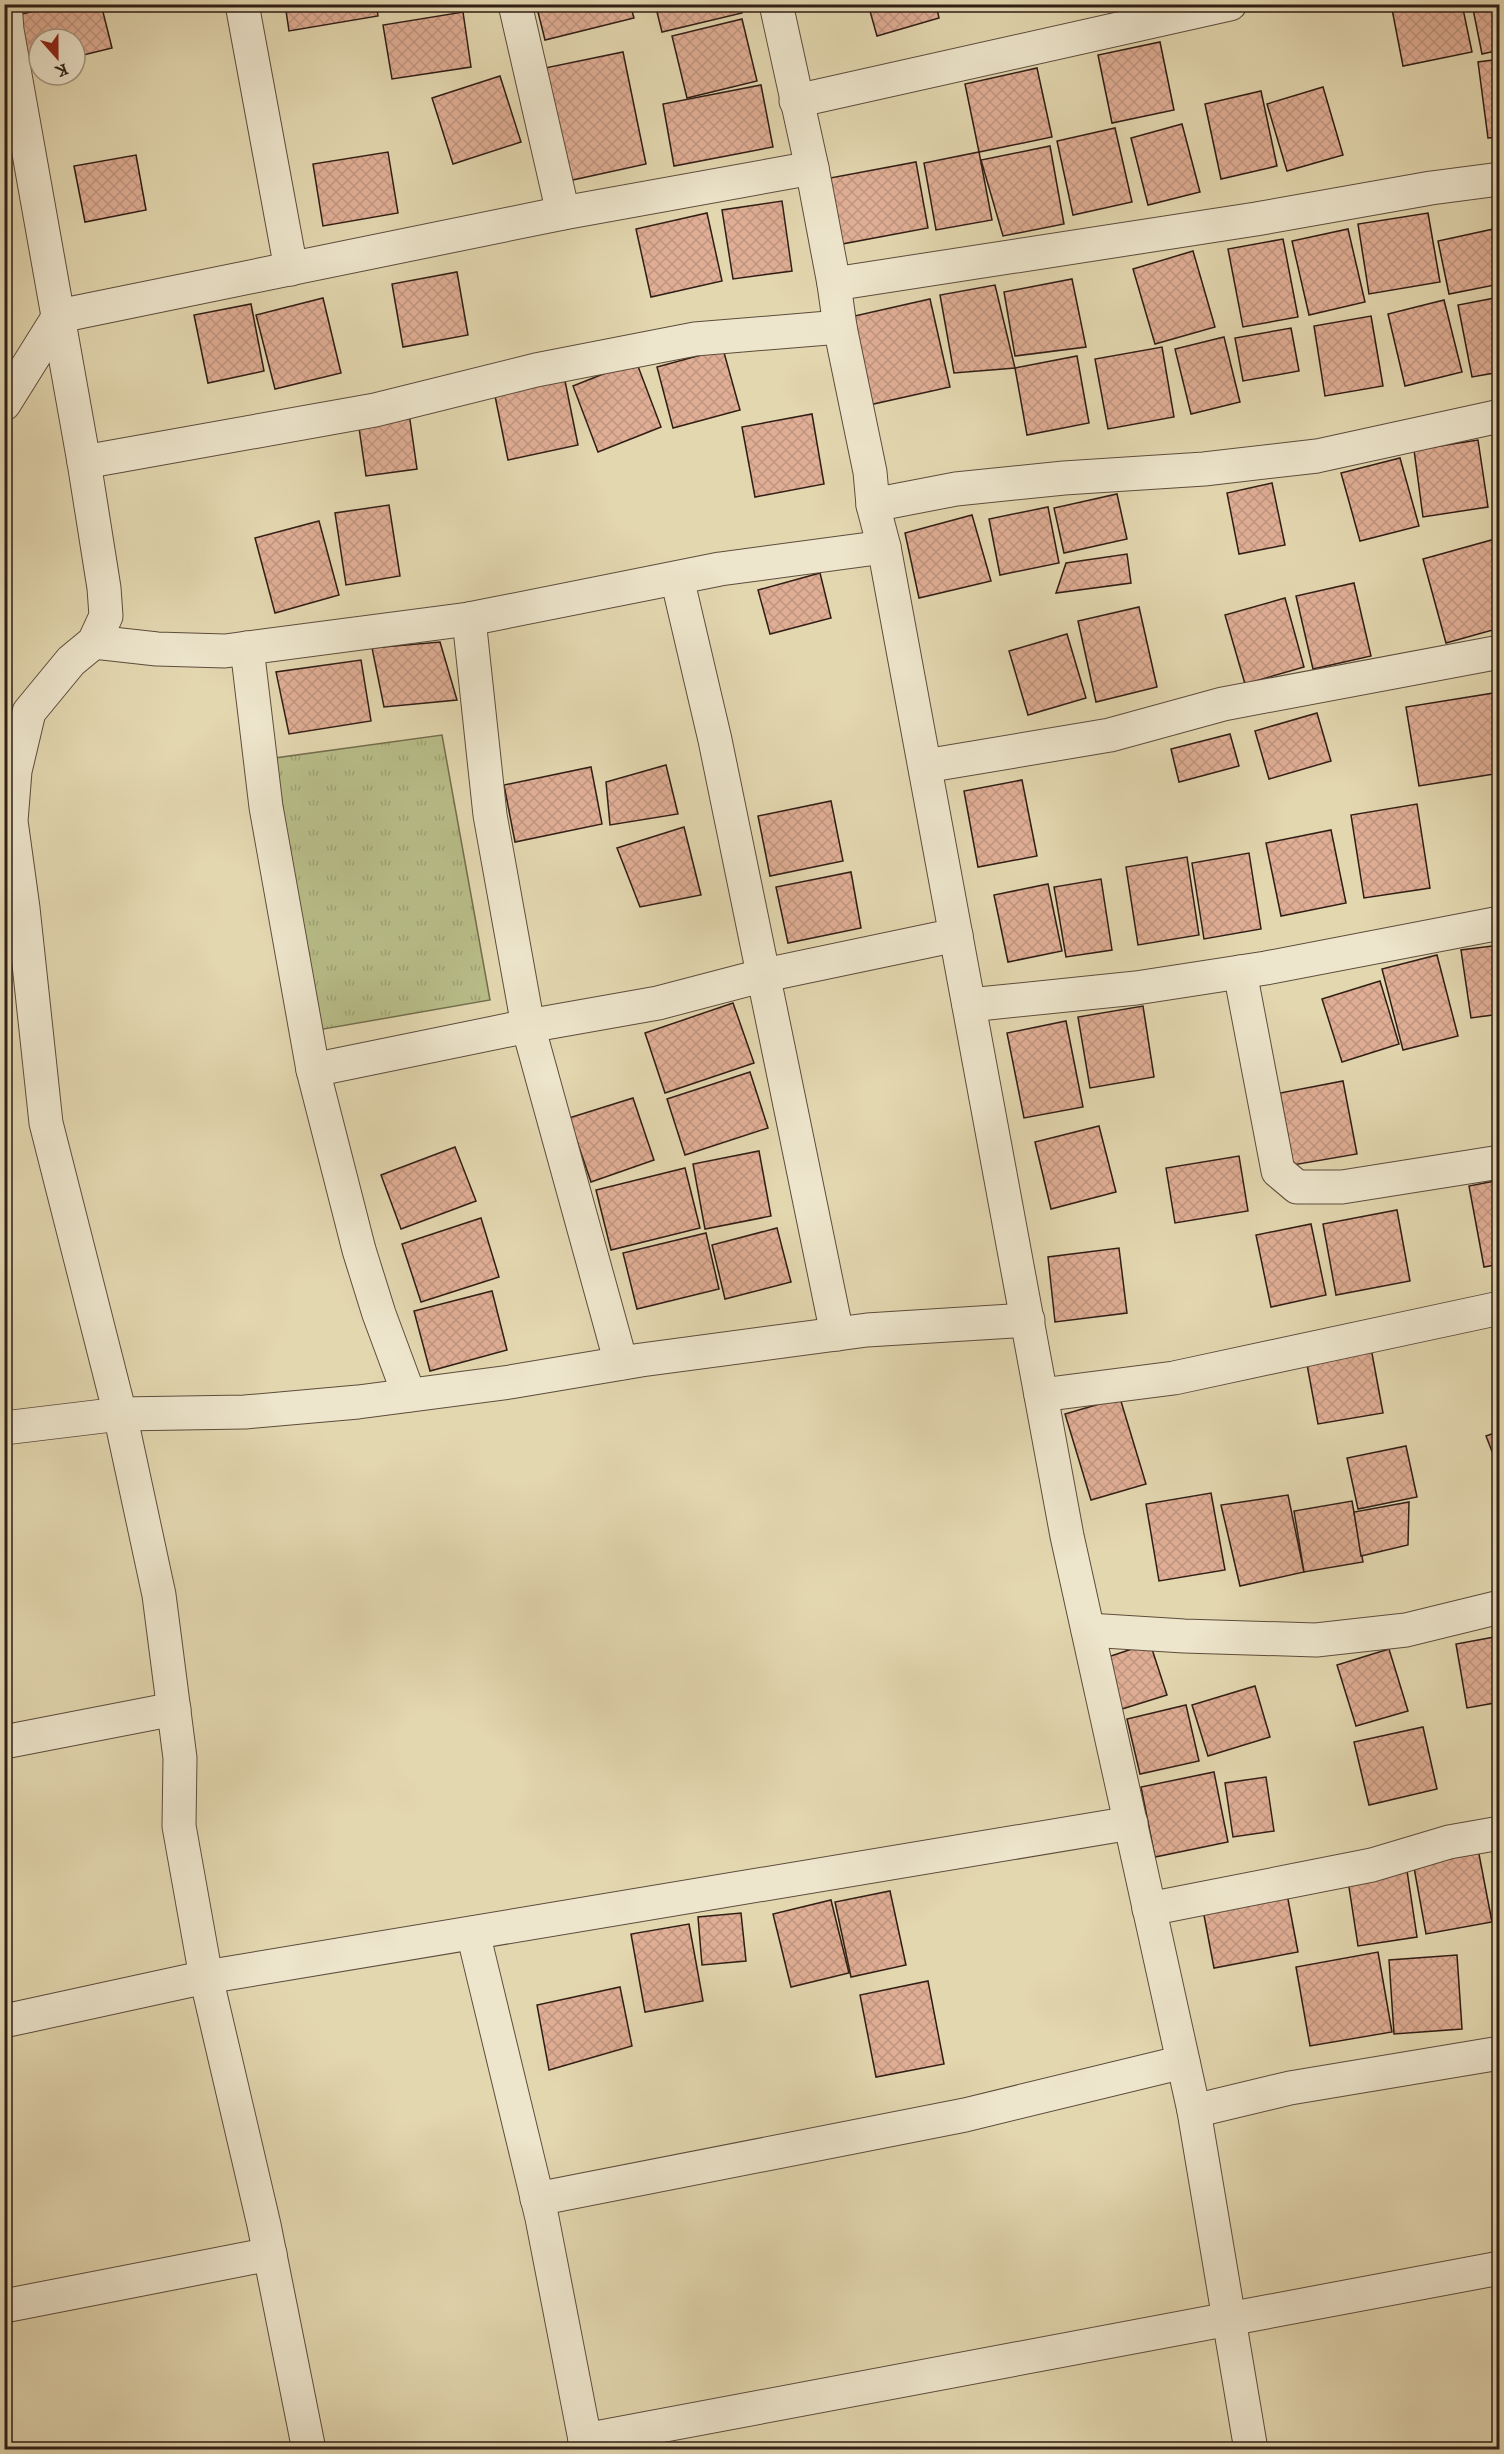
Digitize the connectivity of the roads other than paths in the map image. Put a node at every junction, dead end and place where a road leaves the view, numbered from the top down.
1 (242, 4) edge
2 (515, 4) edge
3 (776, 4) edge
4 (1230, 4) edge
5 (6, 23) edge
6 (796, 101) junction
7 (812, 168) junction
8 (1500, 179) edge
9 (563, 213) junction
10 (291, 269) junction
11 (834, 284) junction
12 (59, 316) junction
13 (840, 327) junction
14 (4, 404) edge
15 (1500, 416) edge
16 (84, 462) junction
17 (873, 505) junction
18 (884, 547) junction
19 (677, 578) junction
20 (469, 619) junction
21 (94, 642) junction
22 (247, 648) junction
23 (1500, 652) edge
24 (925, 766) junction
25 (9, 846) edge
26 (1500, 923) edge
27 (956, 935) junction
28 (1240, 972) junction
29 (765, 975) junction
30 (969, 1005) junction
31 (528, 1026) junction
32 (313, 1070) junction
33 (1500, 1162) edge
34 (1500, 1308) edge
35 (1028, 1320) junction
36 (837, 1334) junction
37 (621, 1363) junction
38 (409, 1395) junction
39 (1041, 1395) junction
40 (120, 1414) junction
41 (4, 1428) edge
42 (1500, 1607) edge
43 (1088, 1630) junction
44 (174, 1709) junction
45 (4, 1742) edge
46 (1131, 1823) junction
47 (1500, 1833) edge
48 (1149, 1909) junction
49 (473, 1933) junction
50 (206, 1977) junction
51 (4, 2021) edge
52 (1500, 2053) edge
53 (1183, 2062) junction
54 (1194, 2111) junction
55 (537, 2199) junction
56 (270, 2254) junction
57 (1500, 2268) edge
58 (4, 2306) edge
59 (1229, 2320) junction
60 (586, 2445) edge
61 (309, 2450) edge
62 (1251, 2450) edge

1 - 10 street
2 - 9 street
3 - 6 street
4 - 6 street
5 - 12 street
6 - 7 street
7 - 9 street
7 - 11 street
8 - 11 street
9 - 10 street
10 - 12 street
11 - 13 street
12 - 14 street
12 - 16 street
13 - 16 street
13 - 17 street
15 - 17 street
16 - 21 street
17 - 18 street
18 - 19 street
18 - 24 street
19 - 20 street
19 - 29 street
20 - 22 street
20 - 31 street
21 - 22 street
21 - 25 street
22 - 32 street
23 - 24 street
24 - 27 street
25 - 40 street
26 - 28 street
27 - 29 street
27 - 30 street
28 - 30 street
28 - 33 street
29 - 31 street
29 - 36 street
30 - 35 street
31 - 32 street
31 - 37 street
32 - 38 street
34 - 39 street
35 - 36 street
35 - 39 street
36 - 37 street
37 - 38 street
38 - 40 street
39 - 43 street
40 - 41 street
40 - 44 street
42 - 43 street
43 - 46 street
44 - 45 street
44 - 50 street
46 - 48 street
46 - 49 street
47 - 48 street
48 - 53 street
49 - 50 street
49 - 55 street
50 - 51 street
50 - 56 street
52 - 54 street
53 - 54 street
53 - 55 street
54 - 59 street
55 - 60 street
56 - 58 street
56 - 61 street
57 - 59 street
59 - 60 street
59 - 62 street

